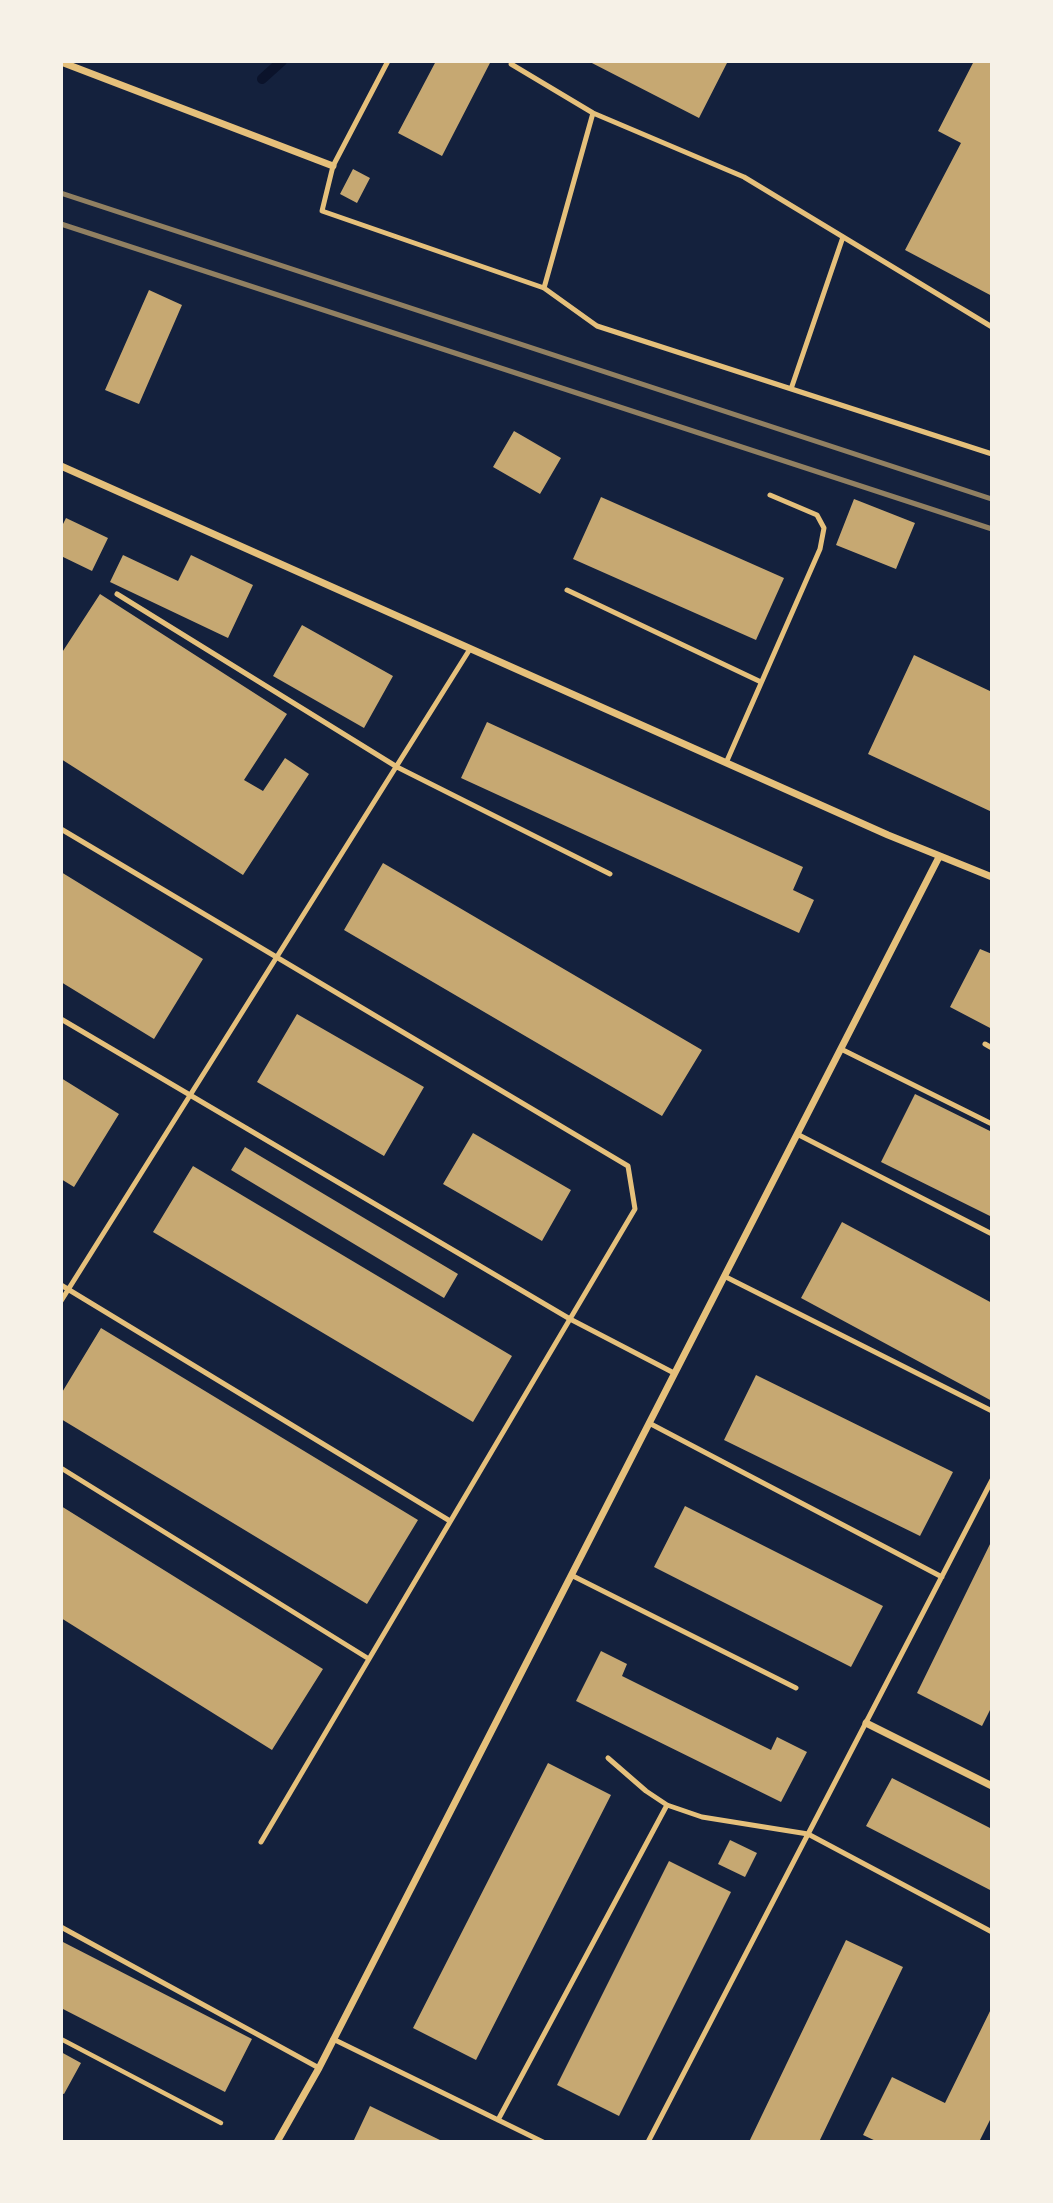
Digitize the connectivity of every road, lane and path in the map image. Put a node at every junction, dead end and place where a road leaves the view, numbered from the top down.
1 (388, 61) edge
2 (512, 61) edge
3 (61, 62) edge
4 (593, 113) junction
5 (332, 166) junction
6 (844, 237) junction
7 (544, 288) junction
8 (992, 327) edge
9 (791, 389) junction
10 (992, 454) edge
11 (61, 467) edge
12 (770, 495) dead end
13 (567, 590) dead end
14 (117, 594) dead end
15 (470, 649) junction
16 (761, 682) junction
17 (726, 762) junction
18 (397, 767) junction
19 (61, 829) edge
20 (939, 858) junction
21 (610, 874) dead end
22 (992, 877) edge
23 (276, 958) junction
24 (61, 1019) edge
25 (985, 1044) dead end
26 (992, 1048) edge
27 (841, 1049) junction
28 (190, 1095) junction
29 (992, 1125) edge
30 (797, 1134) junction
31 (992, 1234) edge
32 (724, 1276) junction
33 (61, 1285) edge
34 (69, 1290) junction
35 (61, 1301) edge
36 (570, 1319) junction
37 (674, 1373) junction
38 (992, 1411) edge
39 (649, 1423) junction
40 (61, 1468) edge
41 (992, 1480) edge
42 (450, 1521) junction
43 (571, 1575) junction
44 (942, 1577) junction
45 (369, 1659) junction
46 (796, 1688) dead end
47 (866, 1723) junction
48 (608, 1758) dead end
49 (992, 1786) edge
50 (667, 1805) junction
51 (808, 1834) junction
52 (261, 1842) dead end
53 (61, 1927) edge
54 (992, 1932) edge
55 (61, 2039) edge
56 (333, 2039) junction
57 (319, 2068) junction
58 (498, 2120) junction
59 (221, 2123) dead end
60 (277, 2142) edge
61 (543, 2142) edge
62 (648, 2142) edge

1 - 5 lane
2 - 4 lane
3 - 5 street
4 - 6 lane
4 - 7 lane
5 - 7 lane
6 - 8 lane
6 - 9 lane
7 - 9 lane
9 - 10 lane
11 - 15 street
12 - 16 lane
13 - 16 lane
14 - 18 lane
15 - 17 street
15 - 18 lane
16 - 17 lane
17 - 20 street
18 - 21 lane
18 - 23 lane
19 - 23 lane
20 - 22 street
20 - 27 street
23 - 28 lane
23 - 36 lane
24 - 28 lane
25 - 26 lane
27 - 29 lane
27 - 30 street
28 - 34 lane
28 - 36 lane
30 - 31 lane
30 - 32 street
32 - 37 street
32 - 38 lane
33 - 34 lane
34 - 35 lane
34 - 42 lane
36 - 37 lane
36 - 42 lane
37 - 39 street
39 - 43 street
39 - 44 lane
40 - 45 lane
41 - 44 lane
42 - 45 lane
43 - 46 lane
43 - 56 street
44 - 47 lane
45 - 52 lane
47 - 49 street
47 - 51 lane
48 - 50 lane
50 - 51 lane
50 - 58 lane
51 - 54 lane
51 - 62 lane
53 - 57 lane
55 - 59 path
56 - 57 street
56 - 58 lane
57 - 60 street
58 - 61 lane

